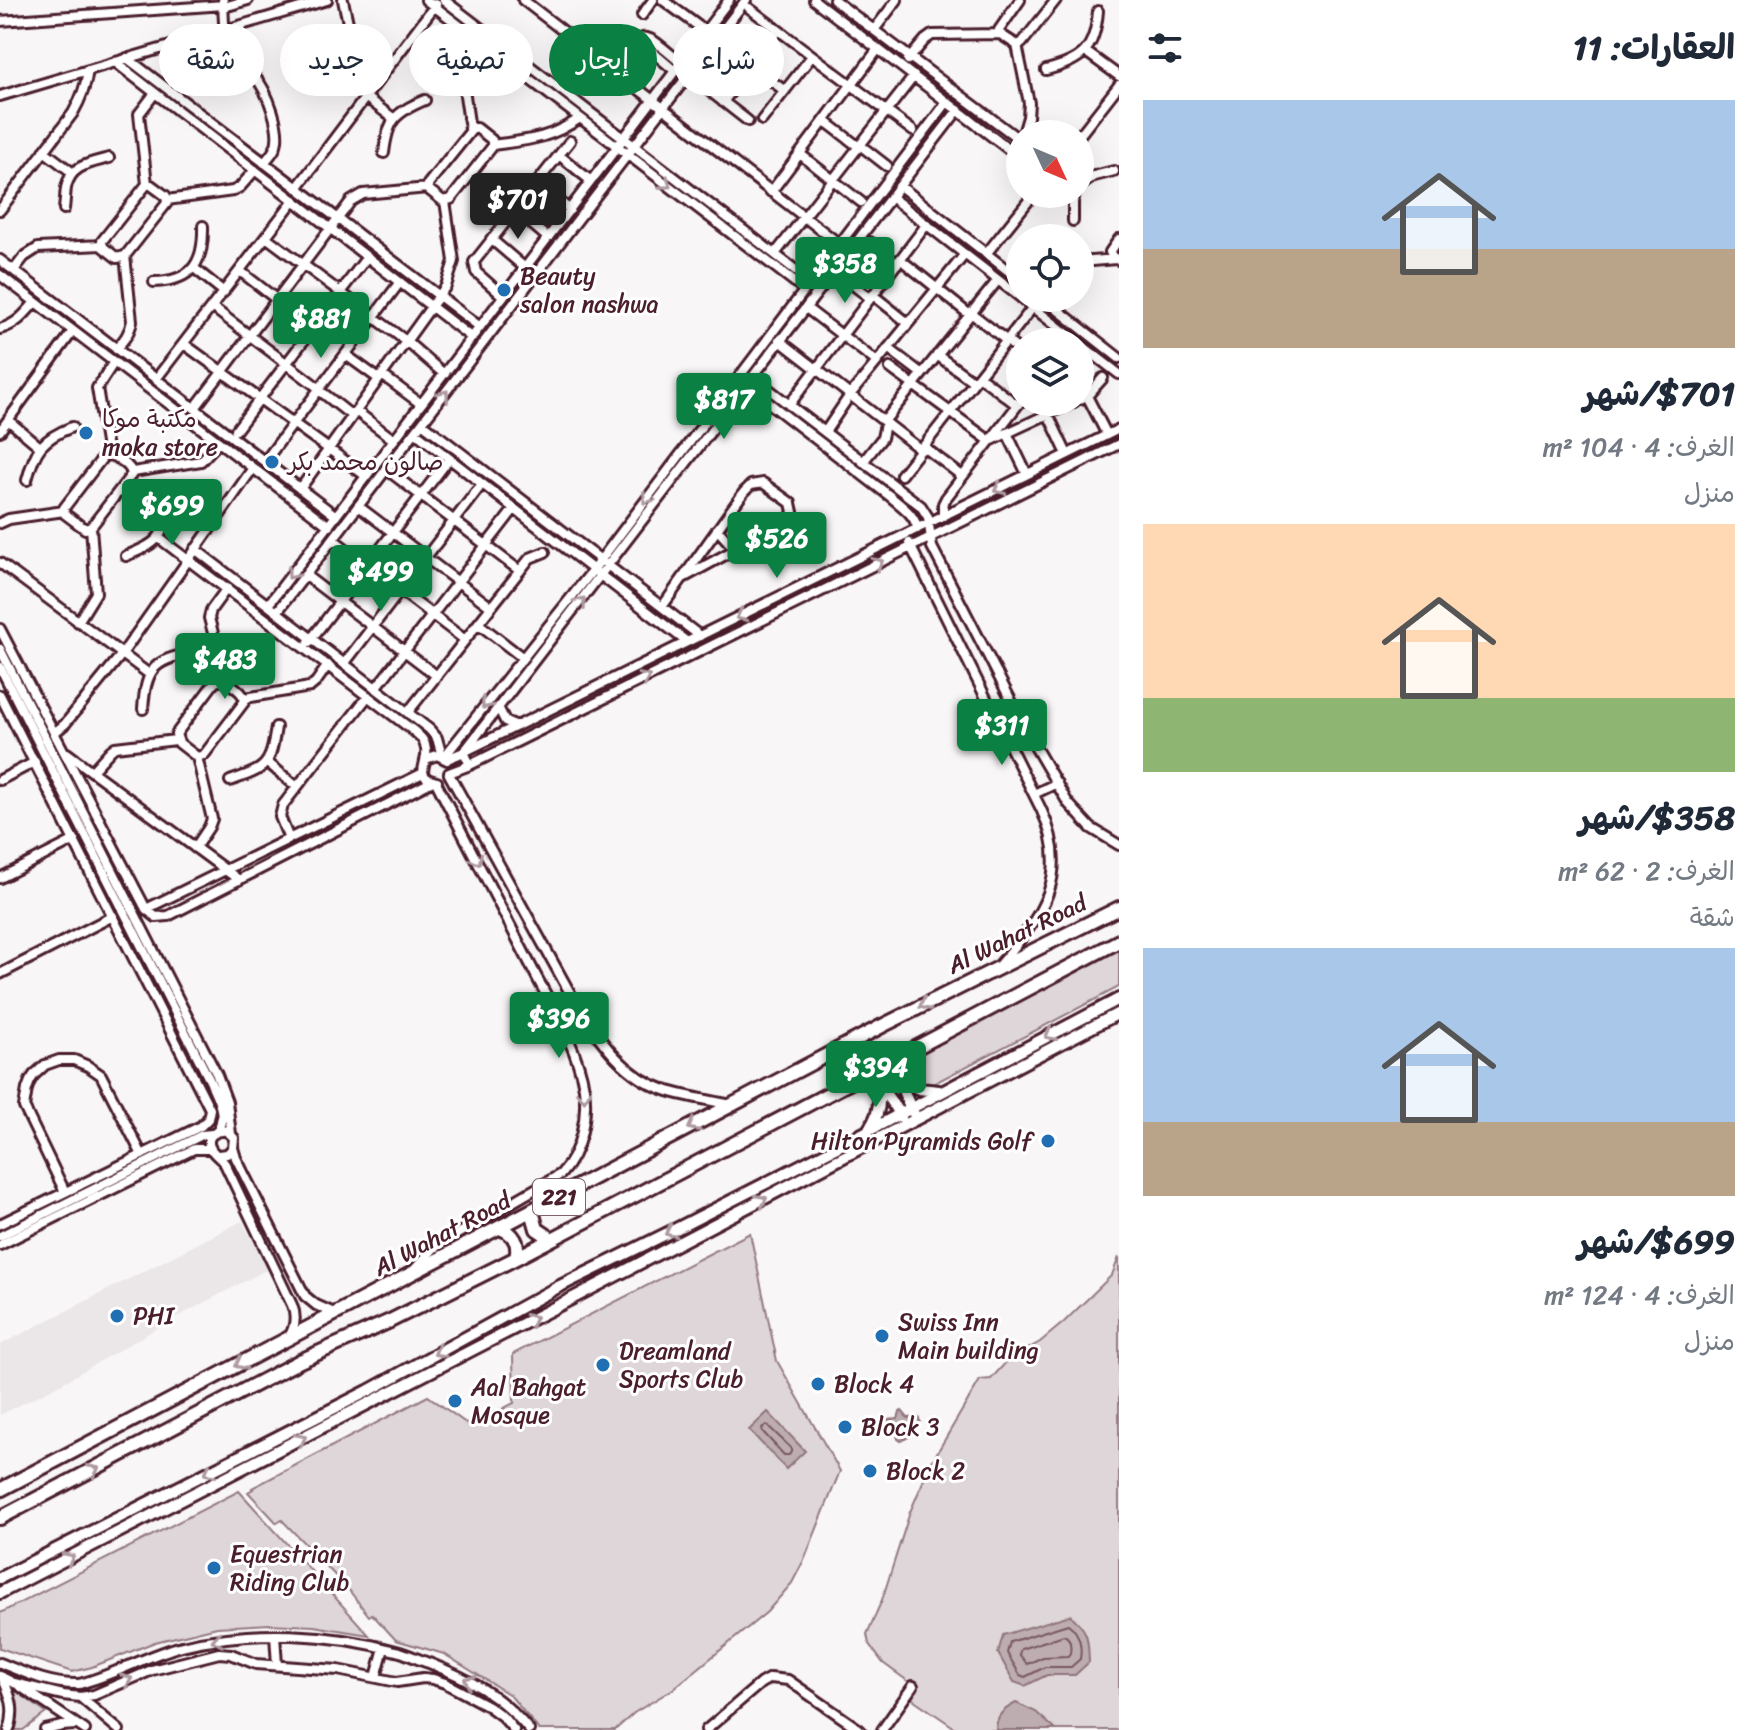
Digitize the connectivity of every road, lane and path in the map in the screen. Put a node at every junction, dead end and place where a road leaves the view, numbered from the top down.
1 (248, 0) edge
2 (327, 0) edge
3 (343, 0) edge
4 (523, 0) edge
5 (653, 0) edge
6 (663, 0) edge
7 (729, 0) edge
8 (814, 0) edge
9 (835, 0) edge
10 (897, 0) edge
11 (1020, 0) edge
12 (1056, 0) edge
13 (435, 2) edge
14 (224, 4) edge
15 (748, 4) edge
16 (1098, 11) dead end
17 (642, 15) dead end
18 (0, 21) edge
19 (225, 24) edge
20 (245, 24) edge
21 (459, 24) edge
22 (468, 24) edge
23 (554, 24) edge
24 (696, 24) edge
25 (710, 24) edge
26 (731, 24) edge
27 (771, 24) edge
28 (874, 30) junction
29 (1000, 34) junction
30 (784, 35) edge
31 (657, 44) edge
32 (1017, 45) junction
33 (159, 49) edge
34 (878, 49) junction
35 (1086, 52) junction
36 (812, 56) junction
37 (127, 58) junction
38 (910, 58) junction
39 (115, 62) junction
40 (673, 62) edge
41 (902, 67) junction
42 (533, 69) edge
43 (88, 70) junction
44 (1046, 70) dead end
45 (673, 74) edge
46 (914, 76) junction
47 (1119, 76) edge
48 (159, 82) edge
49 (533, 82) edge
50 (851, 85) junction
51 (1119, 85) edge
52 (264, 89) edge
53 (785, 91) joint
54 (155, 93) junction
55 (673, 95) edge
56 (0, 96) edge
57 (177, 96) joint
58 (465, 96) edge
59 (648, 96) edge
60 (715, 96) edge
61 (728, 96) edge
62 (366, 97) junction
63 (425, 100) dead end
64 (653, 100) junction
65 (723, 102) junction
66 (947, 102) junction
67 (171, 105) junction
68 (663, 108) junction
69 (958, 110) junction
70 (886, 112) junction
71 (393, 118) junction
72 (580, 118) junction
73 (762, 120) dead end
74 (1027, 120) edge
75 (1092, 120) edge
76 (748, 121) dead end
77 (825, 121) junction
78 (470, 129) junction
79 (1006, 130) edge
80 (913, 131) dead end
81 (923, 133) junction
82 (624, 138) junction
83 (570, 141) dead end
84 (934, 142) junction
85 (493, 145) junction
86 (634, 146) junction
87 (859, 146) junction
88 (617, 147) junction
89 (1006, 147) edge
90 (44, 151) junction
91 (384, 153) dead end
92 (800, 154) junction
93 (559, 155) junction
94 (628, 155) junction
95 (109, 158) dead end
96 (264, 163) junction
97 (887, 166) dead end
98 (255, 170) junction
99 (1114, 171) dead end
100 (73, 173) junction
101 (1094, 176) edge
102 (833, 180) junction
103 (591, 181) junction
104 (537, 182) junction
105 (147, 184) junction
106 (900, 186) junction
107 (297, 188) junction
108 (428, 188) junction
109 (771, 192) junction
110 (891, 197) junction
111 (167, 200) junction
112 (294, 200) junction
113 (445, 201) junction
114 (861, 202) dead end
115 (2, 203) edge
116 (1023, 208) edge
117 (1073, 208) edge
118 (64, 209) dead end
119 (515, 210) junction
120 (570, 210) junction
121 (804, 217) junction
122 (338, 219) junction
123 (1073, 221) dead end
124 (927, 224) junction
125 (203, 226) dead end
126 (331, 229) junction
127 (266, 237) junction
128 (362, 237) junction
129 (548, 238) junction
130 (491, 239) junction
131 (1119, 239) edge
132 (870, 242) dead end
133 (840, 244) junction
134 (102, 245) junction
135 (354, 247) junction
136 (849, 252) junction
137 (536, 253) junction
138 (775, 254) junction
139 (965, 254) junction
140 (986, 254) junction
141 (125, 256) junction
142 (367, 257) junction
143 (0, 260) edge
144 (547, 260) junction
145 (1118, 260) edge
146 (898, 261) junction
147 (1094, 261) edge
148 (303, 265) junction
149 (194, 268) junction
150 (525, 268) junction
151 (1006, 269) edge
152 (14, 270) junction
153 (240, 271) junction
154 (0, 275) edge
155 (22, 277) junction
156 (844, 278) dead end
157 (998, 280) junction
158 (154, 282) dead end
159 (400, 282) junction
160 (811, 282) junction
161 (14, 286) junction
162 (1006, 286) edge
163 (936, 288) junction
164 (805, 290) junction
165 (224, 292) junction
166 (340, 292) junction
167 (439, 296) junction
168 (503, 296) junction
169 (871, 296) junction
170 (277, 300) junction
171 (35, 302) junction
172 (431, 306) junction
173 (212, 307) junction
174 (810, 311) dead end
175 (1029, 312) edge
176 (1039, 312) edge
177 (1060, 312) edge
178 (970, 314) junction
179 (374, 317) junction
180 (908, 323) junction
181 (480, 327) junction
182 (313, 328) junction
183 (1017, 328) edge
184 (1058, 328) edge
185 (1080, 328) edge
186 (0, 329) edge
187 (73, 331) junction
188 (771, 335) junction
189 (842, 335) junction
190 (250, 336) junction
191 (472, 338) junction
192 (1094, 339) edge
193 (1006, 340) edge
194 (406, 341) junction
195 (780, 342) junction
196 (1006, 342) edge
197 (184, 344) junction
198 (888, 348) junction
199 (116, 349) junction
200 (346, 355) junction
201 (937, 355) junction
202 (1094, 356) edge
203 (1119, 358) edge
204 (114, 362) junction
205 (877, 362) junction
206 (286, 363) junction
207 (452, 364) junction
208 (890, 368) dead end
209 (816, 369) junction
210 (462, 371) junction
211 (222, 372) junction
212 (444, 374) junction
213 (922, 374) junction
214 (1119, 374) edge
215 (380, 377) junction
216 (753, 377) junction
217 (1103, 378) dead end
218 (156, 379) junction
219 (977, 379) junction
220 (913, 385) junction
221 (747, 386) junction
222 (1094, 387) edge
223 (319, 390) junction
224 (850, 395) junction
225 (1006, 396) edge
226 (259, 399) junction
227 (421, 404) junction
228 (789, 405) junction
229 (195, 408) junction
230 (950, 412) junction
231 (354, 413) junction
232 (1094, 414) edge
233 (1010, 416) edge
234 (1044, 416) edge
235 (1049, 416) edge
236 (5, 420) edge
237 (213, 423) junction
238 (422, 423) junction
239 (886, 423) junction
240 (294, 424) junction
241 (72, 427) dead end
242 (1119, 429) edge
243 (236, 430) dead end
244 (0, 431) edge
245 (206, 432) junction
246 (415, 432) junction
247 (825, 432) junction
248 (1007, 433) junction
249 (1107, 435) junction
250 (394, 440) junction
251 (990, 441) junction
252 (219, 442) junction
253 (1119, 444) edge
254 (40, 447) junction
255 (922, 448) junction
256 (329, 449) junction
257 (1065, 450) dead end
258 (108, 455) junction
259 (268, 457) dead end
260 (449, 459) junction
261 (677, 460) junction
262 (863, 462) junction
263 (685, 466) junction
264 (1043, 467) junction
265 (253, 468) junction
266 (386, 469) junction
267 (1025, 470) dead end
268 (133, 472) junction
269 (901, 475) dead end
270 (366, 476) junction
271 (962, 476) junction
272 (1049, 479) junction
273 (27, 480) dead end
274 (482, 484) junction
275 (894, 484) junction
276 (300, 489) junction
277 (514, 494) junction
278 (887, 494) junction
279 (421, 496) junction
280 (168, 501) dead end
281 (358, 506) junction
282 (510, 506) junction
283 (64, 511) junction
284 (336, 516) junction
285 (943, 516) junction
286 (454, 521) junction
287 (0, 523) edge
288 (928, 524) junction
289 (329, 526) junction
290 (91, 527) junction
291 (717, 529) junction
292 (914, 531) junction
293 (393, 533) junction
294 (159, 538) junction
295 (929, 538) junction
296 (333, 539) junction
297 (485, 545) junction
298 (910, 547) junction
299 (195, 549) junction
300 (735, 549) junction
301 (545, 552) dead end
302 (126, 556) dead end
303 (426, 557) junction
304 (188, 558) junction
305 (938, 559) junction
306 (600, 560) junction
307 (0, 563) edge
308 (368, 565) junction
309 (608, 566) junction
310 (920, 567) junction
311 (593, 570) junction
312 (520, 571) junction
313 (305, 575) junction
314 (601, 576) junction
315 (683, 578) junction
316 (458, 581) junction
317 (227, 588) junction
318 (400, 591) junction
319 (784, 595) junction
320 (340, 602) junction
321 (268, 605) junction
322 (491, 607) junction
323 (662, 607) junction
324 (789, 607) junction
325 (277, 612) junction
326 (432, 615) junction
327 (78, 622) junction
328 (479, 624) junction
329 (373, 627) junction
330 (0, 629) edge
331 (542, 635) junction
332 (700, 636) junction
333 (311, 639) junction
334 (465, 640) junction
335 (551, 641) junction
336 (687, 642) junction
337 (305, 647) junction
338 (0, 649) edge
339 (404, 651) junction
340 (192, 653) dead end
341 (122, 654) junction
342 (523, 658) junction
343 (344, 664) junction
344 (328, 665) junction
345 (0, 667) edge
346 (149, 674) junction
347 (437, 676) junction
348 (226, 682) junction
349 (376, 688) junction
350 (594, 688) junction
351 (0, 695) edge
352 (368, 696) junction
353 (245, 698) junction
354 (599, 701) junction
355 (143, 709) dead end
356 (499, 709) junction
357 (408, 712) junction
358 (29, 725) junction
359 (518, 726) junction
360 (276, 727) dead end
361 (429, 729) junction
362 (19, 730) junction
363 (54, 733) junction
364 (421, 737) junction
365 (437, 738) junction
366 (458, 739) junction
367 (176, 740) junction
368 (63, 750) junction
369 (464, 752) junction
370 (197, 757) junction
371 (444, 757) junction
372 (426, 759) junction
373 (35, 762) junction
374 (267, 762) junction
375 (470, 765) junction
376 (92, 771) junction
377 (423, 773) junction
378 (449, 774) junction
379 (0, 780) edge
380 (230, 781) dead end
381 (435, 782) junction
382 (1057, 783) junction
383 (297, 787) junction
384 (1034, 794) junction
385 (85, 826) junction
386 (289, 839) junction
387 (75, 840) junction
388 (1119, 845) edge
389 (195, 848) junction
390 (225, 870) junction
391 (0, 878) edge
392 (239, 880) junction
393 (1119, 908) edge
394 (146, 909) junction
395 (113, 916) junction
396 (137, 938) junction
397 (1119, 941) edge
398 (127, 942) junction
399 (997, 968) junction
400 (0, 974) edge
401 (1119, 999) edge
402 (1119, 1013) edge
403 (909, 1050) junction
404 (899, 1079) junction
405 (853, 1080) junction
406 (878, 1086) junction
407 (941, 1091) junction
408 (732, 1105) junction
409 (911, 1108) junction
410 (899, 1114) junction
411 (916, 1119) junction
412 (905, 1125) junction
413 (868, 1131) junction
414 (214, 1133) junction
415 (231, 1134) junction
416 (233, 1148) junction
417 (214, 1152) junction
418 (142, 1155) junction
419 (808, 1160) junction
420 (790, 1169) junction
421 (814, 1172) junction
422 (105, 1178) junction
423 (797, 1182) junction
424 (65, 1192) junction
425 (255, 1197) junction
426 (244, 1203) junction
427 (532, 1211) junction
428 (266, 1219) junction
429 (0, 1224) edge
430 (254, 1225) junction
431 (500, 1228) junction
432 (0, 1236) edge
433 (552, 1239) junction
434 (0, 1245) edge
435 (516, 1258) junction
436 (410, 1276) junction
437 (569, 1281) junction
438 (558, 1287) junction
439 (577, 1296) junction
440 (566, 1302) junction
441 (337, 1314) junction
442 (288, 1339) junction
443 (0, 1490) edge
444 (0, 1518) edge
445 (0, 1578) edge
446 (0, 1593) edge
447 (275, 1635) junction
448 (384, 1648) junction
449 (0, 1663) edge
450 (277, 1665) junction
451 (1, 1676) edge
452 (376, 1677) junction
453 (14, 1683) junction
454 (913, 1686) dead end
455 (80, 1697) junction
456 (81, 1728) edge
457 (9, 1730) edge
458 (45, 1730) edge
459 (119, 1730) edge
460 (514, 1730) edge
461 (529, 1730) edge
462 (706, 1730) edge
463 (860, 1730) edge
464 (882, 1730) edge

1 - 14 street
2 - 20 street
3 - 62 street
4 - 23 street
5 - 17 street
6 - 24 street
7 - 25 street
8 - 34 street
9 - 28 street
10 - 28 street
11 - 29 street
12 - 32 street
13 - 21 street
13 - 22 street
13 - 62 street
14 - 18 street
14 - 19 street
15 - 26 street
15 - 27 street
16 - 35 street
28 - 38 street
29 - 32 street
29 - 38 street
30 - 36 street
31 - 40 street
32 - 74 street
33 - 37 street
34 - 41 street
34 - 50 street
35 - 44 street
35 - 47 street
36 - 50 street
36 - 53 street
37 - 39 street
37 - 48 street
38 - 41 street
38 - 79 street
39 - 43 street
39 - 54 street
41 - 46 street
42 - 82 street
43 - 56 street
43 - 90 street
45 - 64 street
46 - 66 street
46 - 70 street
49 - 72 street
50 - 70 street
50 - 77 street
51 - 75 street
52 - 96 street
53 - 73 street
54 - 67 street
54 - 105 street
55 - 68 street
57 - 67 street
57 - 96 street
58 - 78 street
59 - 64 street
60 - 65 street
61 - 65 street
62 - 71 street
62 - 107 street
63 - 71 street
64 - 68 street
64 - 82 street
65 - 76 street
66 - 69 street
66 - 81 street
67 - 98 street
68 - 86 street
68 - 109 street
69 - 84 street
69 - 89 street
70 - 80 street
70 - 87 street
71 - 91 street
72 - 85 street
72 - 88 street
77 - 87 street
77 - 92 street
78 - 85 street
78 - 108 street
81 - 84 street
81 - 133 street
82 - 86 street
82 - 88 street
83 - 93 street
84 - 106 street
85 - 113 street
86 - 94 street
86 - 138 street
87 - 97 street
87 - 102 street
88 - 94 street
88 - 103 street
90 - 100 street
90 - 115 street
92 - 102 street
92 - 109 street
93 - 103 street
93 - 104 street
94 - 144 street
94 -> 164 street
95 - 100 street
96 - 107 street
98 - 111 street
98 - 112 street
99 - 101 street
100 - 118 street
102 - 114 street
102 - 121 street
103 - 120 street
104 - 119 street
104 - 120 street
105 - 111 street
105 - 134 street
106 - 110 street
106 - 140 street
107 - 122 street
108 - 113 street
108 - 122 street
109 - 121 street
110 - 124 street
110 - 136 street
111 - 141 street
112 - 126 street
112 - 127 street
113 - 167 street
116 - 140 street
117 - 123 street
119 - 129 street
119 - 130 street
120 - 129 street
121 - 133 street
121 - 138 street
122 - 126 street
122 - 128 street
124 - 139 street
124 - 146 street
125 - 149 street
126 - 135 street
126 - 148 street
127 - 148 street
127 - 153 street
128 - 135 street
128 - 167 street
129 - 137 street
130 - 150 street
130 - 168 street
131 - 145 street
132 - 146 street
133 - 136 street
133 - 160 street
134 - 141 street
134 - 152 street
135 - 142 street
136 - 195 street
137 - 144 street
137 - 150 street
138 - 160 street
139 - 157 street
139 - 163 street
140 - 151 street
141 - 199 street
142 - 159 street
142 - 166 street
143 - 152 street
144 - 210 street
145 - 147 street
146 - 163 street
146 - 169 street
148 - 166 street
148 - 170 street
149 - 158 street
149 - 165 street
150 - 168 street
152 - 155 street
153 - 165 street
153 - 170 street
154 - 161 street
155 - 161 street
155 - 199 street
156 - 169 street
157 - 162 street
157 - 178 street
159 - 172 street
159 - 179 street
160 - 164 street
161 - 171 street
163 - 178 street
163 - 180 street
164 - 188 street
165 - 173 street
166 - 179 street
166 - 182 street
167 - 172 street
167 - 181 street
168 - 181 street
169 - 180 street
169 - 189 street
170 - 182 street
170 - 190 street
171 - 186 street
171 - 187 street
172 - 191 street
172 - 194 street
173 - 190 street
173 - 197 street
174 - 189 street
175 - 183 street
176 - 184 street
177 - 185 street
178 - 193 street
178 - 201 street
179 - 194 street
179 - 200 street
180 - 198 street
181 - 191 street
182 - 206 street
187 - 204 street
187 - 236 street
188 - 195 street
188 - 261 street
189 - 205 street
189 - 209 street
190 - 206 street
190 - 211 street
191 - 207 street
192 - 203 street
194 - 212 street
194 - 215 street
195 - 209 street
195 - 216 street
196 - 219 street
197 - 211 street
197 - 218 street
198 - 205 street
198 - 213 street
199 - 218 street
200 - 215 street
200 - 223 street
201 - 213 street
201 - 219 street
202 - 214 street
204 - 245 street
204 - 258 street
205 - 224 street
206 - 223 street
206 - 226 street
207 - 210 street
207 - 212 street
208 - 220 street
209 - 224 street
209 - 228 street
238 -> 210 street
211 - 226 street
211 - 229 street
212 - 227 street
213 - 220 street
215 - 227 street
215 - 231 street
216 - 221 street
216 - 228 street
217 - 222 street
218 - 229 street
219 - 225 street
219 - 230 street
220 - 230 street
220 - 239 street
221 - 263 street
221 - 278 street
223 - 231 street
223 - 240 street
224 - 239 street
224 - 247 street
226 - 240 street
226 - 243 street
227 - 250 street
228 - 247 street
229 - 237 street
230 - 251 street
230 - 255 street
231 - 250 street
231 - 256 street
232 - 249 street
233 - 251 street
234 - 248 street
235 - 257 street
236 - 244 street
236 - 254 street
237 - 245 street
237 - 276 street
238 - 246 street
238 - 277 street
239 - 255 street
239 - 262 street
240 - 256 street
240 - 259 street
241 - 254 street
242 - 249 street
245 - 252 street
246 - 260 street
246 - 266 street
247 - 262 street
248 - 251 street
248 - 267 street
249 - 264 street
250 - 270 street
251 - 271 street
252 - 265 street
252 - 268 street
253 - 272 street
254 - 273 street
255 - 269 street
255 - 271 street
256 - 270 street
256 - 276 street
258 - 268 street
258 - 283 street
260 - 274 street
260 - 279 street
261 - 263 street
261 -> 306 street
262 - 275 street
263 - 309 street
264 - 272 street
264 -> 285 street
265 - 289 street
265 - 299 street
266 - 279 street
266 - 281 street
268 - 290 street
270 - 284 street
271 - 285 street
272 - 295 street
274 - 282 street
274 - 286 street
275 - 278 street
275 - 288 street
276 - 284 street
277 - 282 street
277 - 306 street
278 - 292 street
279 - 286 street
279 - 293 street
280 - 294 street
281 - 293 street
281 - 296 street
282 - 297 street
282 - 311 street
283 - 287 street
283 - 290 street
284 - 289 street
285 - 288 street
286 - 297 street
286 - 303 street
288 - 292 street
288 - 295 street
289 -> 321 street
290 - 327 street
291 - 300 street
291 - 300 street
291 - 315 street
292 - 298 street
292 - 319 street
293 - 303 street
293 - 308 street
294 - 302 street
294 - 304 street
295 - 298 street
295 - 305 street
296 - 308 street
296 - 313 street
297 - 312 street
297 - 316 street
298 - 310 street
324 -> 298 street
299 - 304 street
299 - 321 street
300 - 315 street
301 - 312 street
303 - 316 street
303 - 318 street
304 - 317 street
304 - 341 street
305 - 310 street
305 - 382 street
306 - 309 street
306 - 311 street
307 - 327 street
308 - 318 street
308 - 320 street
309 - 314 street
309 - 323 street
310 - 384 street
311 - 314 street
311 - 331 street
312 - 322 street
313 - 320 street
313 - 325 street
335 -> 314 street
314 - 336 street
315 - 323 street
316 - 322 street
316 - 326 street
317 - 337 street
317 - 348 street
318 - 326 street
318 - 329 street
319 - 324 street
319 -> 332 street
320 - 329 street
320 - 333 street
321 - 325 street
322 - 328 street
323 - 332 street
354 -> 324 street
325 - 333 street
326 - 334 street
326 - 339 street
327 - 341 street
328 - 334 street
328 - 342 street
329 - 339 street
329 - 343 street
330 - 363 street
331 - 335 street
331 - 342 street
332 - 336 street
333 - 337 street
333 - 343 street
334 - 347 street
335 - 356 street
336 - 350 street
337 - 344 street
338 - 385 street
339 - 347 street
339 - 349 street
340 - 346 street
341 - 346 street
341 - 363 street
342 -> 366 street
343 - 349 street
344 - 352 street
344 - 353 street
345 - 358 street
346 - 355 street
347 - 357 street
348 - 353 street
348 - 367 street
349 - 357 street
350 - 354 street
350 - 359 street
351 - 362 street
352 - 364 street
352 - 383 street
353 - 370 street
354 - 375 street
356 - 359 street
356 - 369 street
357 - 361 street
358 - 362 street
358 - 385 street
359 - 369 street
360 - 374 street
361 - 364 street
361 - 365 street
362 - 373 street
363 - 368 street
364 - 372 street
365 - 366 street
365 - 371 street
366 - 371 street
367 - 370 street
367 - 376 street
368 - 376 street
368 - 394 street
369 - 371 street
369 - 375 street
370 - 389 street
371 - 372 street
371 - 378 street
372 - 377 street
373 - 379 street
373 - 387 street
374 - 380 street
374 - 383 street
375 - 378 street
376 - 389 street
377 - 381 street
377 - 386 street
378 - 381 street
378 - 408 street
381 - 392 street
381 -> 436 street
382 - 384 street
382 - 388 street
383 - 386 street
384 - 399 street
385 - 396 street
385 - 415 street
386 - 390 street
387 - 391 street
387 - 395 street
389 - 390 street
390 - 392 street
390 - 394 street
392 - 394 street
393 - 399 highway, Al Wahat Road / 221
395 - 398 street
395 - 400 street
396 - 398 street
396 - 414 street
397 - 403 highway, 221
398 - 418 street
399 -> 408 highway, Al Wahat Road / 221
401 -> 407 street
402 - 411 street
403 - 404 street
403 - 405 highway, 221
404 - 407 street
404 - 409 street
405 - 406 street
405 - 433 highway, 221
406 - 410 street
406 - 413 street
407 - 409 street
408 -> 427 highway, Al Wahat Road / 221
409 - 410 street
409 - 411 street
410 - 412 street
410 - 413 street
411 - 412 street
412 - 421 street
413 - 419 street
414 - 415 street
414 - 417 street
414 - 422 street
415 - 416 street
416 - 417 street
416 - 425 street
417 - 426 street
417 - 434 street
418 - 422 street
418 - 424 street
419 - 420 street
419 - 421 street
420 - 423 street
420 -> 437 street
421 - 423 street
422 - 424 street
422 - 432 street
439 -> 423 street
424 - 429 street
425 - 426 street
425 - 428 street
426 - 430 street
427 - 431 highway, Al Wahat Road / 221
427 - 433 highway
428 - 430 street
428 - 441 street
430 - 442 street
431 - 435 highway
431 - 436 highway, Al Wahat Road / 221
433 - 435 highway, 221
444 -> 435 highway, 221
436 - 441 highway, Al Wahat Road / 221
437 - 438 street
437 - 439 street
438 - 440 street
438 -> 445 street
439 - 440 street
446 -> 440 street
441 - 442 highway, Al Wahat Road / 221
442 -> 443 highway, Al Wahat Road / 221
447 - 448 street
447 -> 449 street
447 - 450 street
448 - 452 street
461 -> 448 street
450 - 452 street
455 -> 450 street
451 - 453 street
451 - 457 street
452 - 460 street
453 - 455 street
453 - 456 street
454 - 464 street
455 - 459 street
456 - 458 street
462 - 463 street

